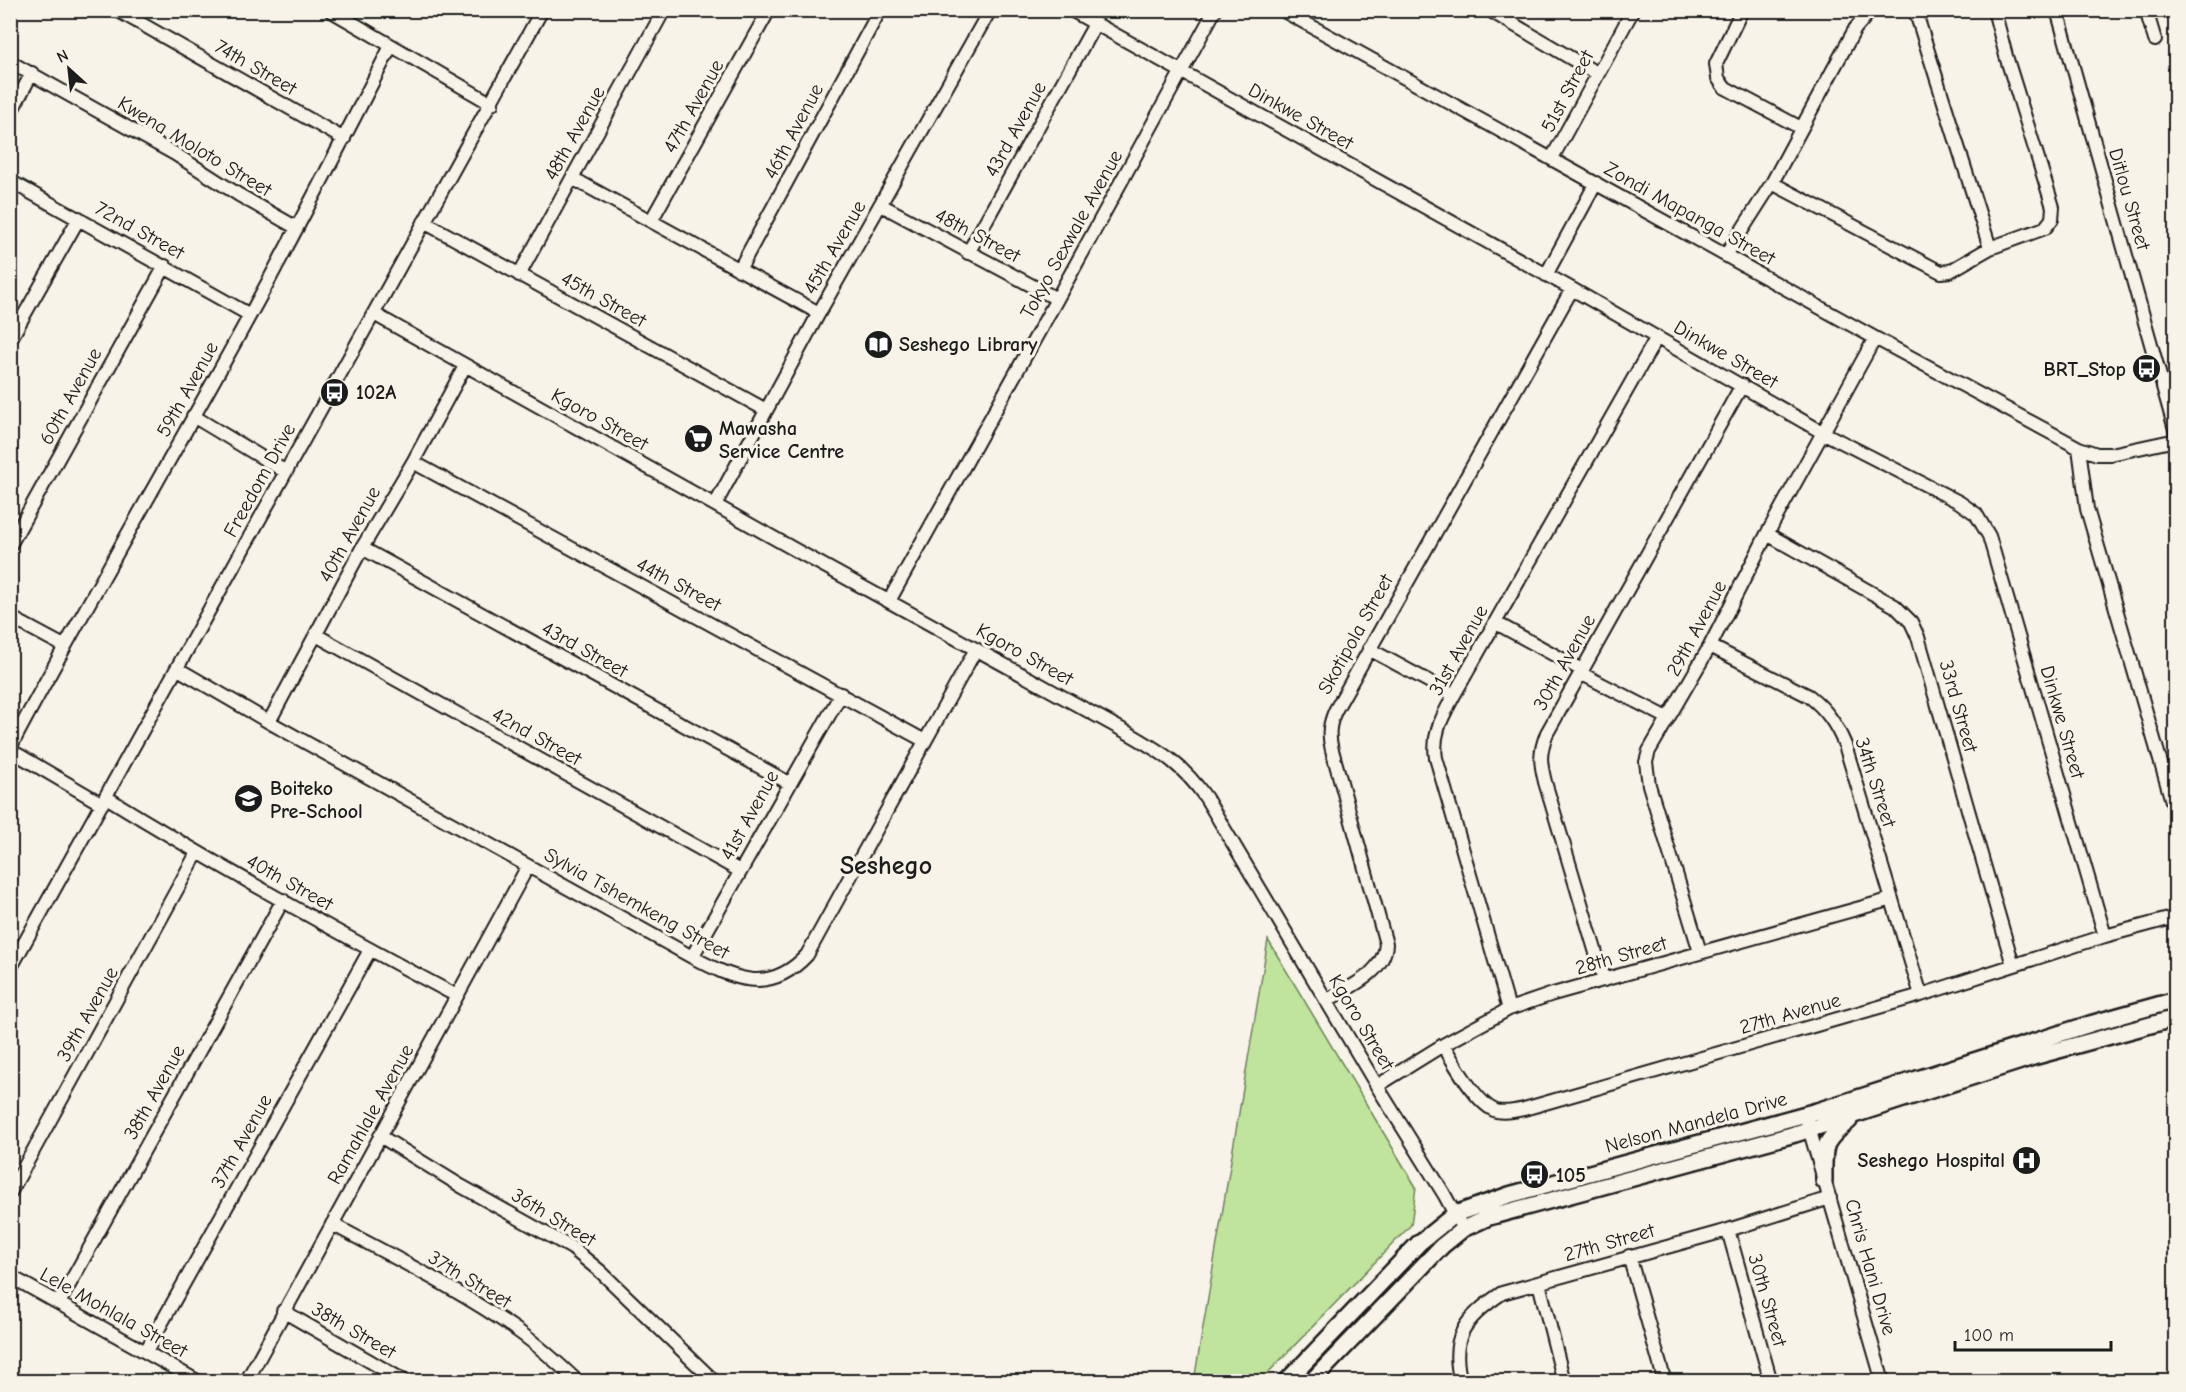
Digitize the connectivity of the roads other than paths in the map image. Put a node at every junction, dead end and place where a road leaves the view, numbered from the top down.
1 (117, 10) edge
2 (330, 10) edge
3 (542, 10) edge
4 (664, 10) edge
5 (769, 10) edge
6 (880, 10) edge
7 (990, 10) edge
8 (1071, 10) edge
9 (1215, 10) edge
10 (1281, 10) edge
11 (1489, 10) edge
12 (1633, 10) edge
13 (1743, 10) edge
14 (1871, 10) edge
15 (1915, 10) edge
16 (1994, 10) edge
17 (2057, 10) edge
18 (2146, 10) edge
19 (1511, 16) edge
20 (1095, 24) junction
21 (2155, 40) dead end
22 (391, 46) junction
23 (10, 62) edge
24 (1181, 72) junction
25 (32, 74) junction
26 (1598, 74) junction
27 (492, 104) junction
28 (10, 114) edge
29 (1801, 128) junction
30 (344, 139) junction
31 (1552, 158) junction
32 (572, 178) junction
33 (10, 182) edge
34 (1596, 183) junction
35 (1772, 183) junction
36 (881, 205) junction
37 (79, 218) junction
38 (651, 221) junction
39 (424, 222) junction
40 (297, 228) junction
41 (1990, 248) junction
42 (968, 253) junction
43 (1726, 255) junction
44 (165, 266) junction
45 (740, 270) junction
46 (1546, 274) junction
47 (519, 275) junction
48 (1572, 289) junction
49 (1058, 299) junction
50 (819, 313) junction
51 (374, 314) junction
52 (250, 315) junction
53 (1657, 337) junction
54 (1875, 338) junction
55 (10, 340) edge
56 (465, 366) junction
57 (1742, 385) junction
58 (766, 410) junction
59 (194, 416) junction
60 (1822, 432) junction
61 (2175, 433) edge
62 (2175, 440) edge
63 (2079, 448) junction
64 (413, 462) junction
65 (286, 472) junction
66 (715, 505) junction
67 (1767, 534) junction
68 (10, 545) edge
69 (362, 548) junction
70 (889, 601) junction
71 (10, 617) edge
72 (1496, 623) junction
73 (316, 635) junction
74 (64, 646) junction
75 (1710, 646) junction
76 (976, 649) junction
77 (1370, 649) junction
78 (178, 669) junction
79 (1581, 671) junction
80 (841, 694) junction
81 (1455, 695) junction
82 (1668, 718) junction
83 (269, 722) junction
84 (925, 741) junction
85 (10, 749) edge
86 (789, 783) junction
87 (104, 800) junction
88 (2175, 815) edge
89 (197, 853) junction
90 (528, 866) junction
91 (740, 871) junction
92 (1892, 899) junction
93 (283, 900) junction
94 (2175, 917) edge
95 (2105, 936) junction
96 (370, 950) junction
97 (1700, 952) junction
98 (692, 957) junction
99 (2013, 965) junction
100 (10, 969) edge
101 (1604, 980) junction
102 (1921, 995) junction
103 (457, 996) junction
104 (2175, 1000) edge
105 (1326, 1001) junction
106 (1509, 1009) junction
107 (2175, 1018) edge
108 (1443, 1045) junction
109 (1377, 1086) junction
110 (1806, 1114) junction
111 (1856, 1115) junction
112 (1810, 1130) junction
113 (380, 1136) junction
114 (1824, 1181) junction
115 (10, 1193) edge
116 (1830, 1198) junction
117 (1455, 1214) junction
118 (332, 1224) junction
119 (1463, 1229) junction
120 (1728, 1230) junction
121 (1629, 1256) junction
122 (10, 1276) edge
123 (1539, 1283) junction
124 (59, 1303) junction
125 (283, 1311) junction
126 (146, 1351) junction
127 (199, 1382) edge
128 (246, 1382) edge
129 (406, 1382) edge
130 (578, 1382) edge
131 (715, 1382) edge
132 (1286, 1382) edge
133 (1311, 1382) edge
134 (1461, 1382) edge
135 (1564, 1382) edge
136 (1665, 1382) edge
137 (1771, 1382) edge
138 (1883, 1382) edge

1 - 30 street, 74th Street
2 - 22 street
3 - 27 street, Freedom Drive
4 - 32 street, 48th Avenue
5 - 38 street, 47th Avenue
6 - 45 street, 46th Avenue
7 - 36 street, 45th Avenue
8 - 20 street, Dinkwe Street
9 - 24 street, Tokyo Sexwale Avenue
10 - 31 street, Zondi Mapanga Street
11 - 19 street
12 - 26 street, 51st Street
13 - 29 street
14 - 29 street
15 - 41 street
16 - 41 street
17 - 61 street, Ditlou Street
18 - 21 street
19 - 26 street
20 - 24 street, Dinkwe Street
20 - 42 street, 43rd Avenue
22 - 27 street
22 - 30 street, 59th Avenue
23 - 25 street, Kwena Moloto Street
24 - 46 street, Dinkwe Street
24 - 49 street, Tokyo Sexwale Avenue
25 - 28 street
25 - 40 street, Kwena Moloto Street
26 - 31 street, 51st Street
27 - 39 street, Freedom Drive
29 - 35 street
30 - 40 street, 59th Avenue
31 - 34 street, Zondi Mapanga Street
32 - 38 street
32 - 47 street, 48th Avenue
33 - 37 street, 72nd Street
34 - 43 street, Zondi Mapanga Street
34 - 46 street
35 - 41 street
35 - 43 street
36 - 42 street, 48th Street
36 - 50 street, 45th Avenue
37 - 44 street, 72nd Street
37 - 55 street
38 - 45 street
39 - 47 street, 45th Street
39 - 51 street, Freedom Drive
40 - 52 street, 59th Avenue
42 - 49 street, 48th Street
43 - 54 street, Zondi Mapanga Street
44 - 52 street, 72nd Street
44 - 68 street, 60th Avenue
45 - 50 street
46 - 48 street, Dinkwe Street
47 - 58 street, 45th Street
48 - 53 street, Dinkwe Street
48 - 77 street, Skotipola Street
49 - 70 street, Tokyo Sexwale Avenue
50 - 58 street, 45th Avenue
51 - 56 street, Kgoro Street
51 - 65 street, Freedom Drive
52 - 59 street, 59th Avenue
53 - 57 street, Dinkwe Street
53 - 72 street, 31st Avenue
54 - 60 street, 29th Avenue
54 - 63 street, Zondi Mapanga Street
56 - 64 street, 40th Avenue
56 - 66 street, Kgoro Street
57 - 60 street, Dinkwe Street
57 - 79 street, 30th Avenue
58 - 66 street, 45th Avenue
59 - 65 street
59 - 74 street, 59th Avenue
60 - 67 street, 29th Avenue
60 - 95 street, Dinkwe Street
62 - 63 street, Zondi Mapanga Street
63 - 88 street
64 - 69 street, 40th Avenue
64 - 80 street, 44th Street
65 - 78 street, Freedom Drive
66 - 70 street, Kgoro Street
67 - 75 street, 29th Avenue
67 - 99 street, 33rd Street
69 - 73 street, 40th Avenue
69 - 86 street, 43rd Street
70 - 76 street, Kgoro Street
71 - 74 street
72 - 79 street
72 - 81 street, 31st Avenue
73 - 83 street, 40th Avenue
73 - 91 street, 42nd Street
74 - 85 street, 59th Avenue
75 - 82 street, 29th Avenue
75 - 92 street, 34th Street
76 - 84 street, Sylvia Tshemkeng Street
76 - 105 street, Kgoro Street
77 - 81 street
77 - 105 street, Skotipola Street
78 - 83 street, Sylvia Tshemkeng Street
78 - 87 street, Freedom Drive
79 - 82 street
79 - 101 street, 30th Avenue
80 - 84 street, 44th Street
80 - 86 street, 41st Avenue
81 - 106 street, 31st Avenue
82 - 97 street, 29th Avenue
83 - 90 street, Sylvia Tshemkeng Street
84 - 98 street, Sylvia Tshemkeng Street
85 - 87 street, 40th Street
86 - 91 street, 41st Avenue
87 - 89 street, 40th Street
87 - 100 street, Freedom Drive
89 - 93 street, 40th Street
89 - 115 street, 39th Avenue
90 - 98 street, Sylvia Tshemkeng Street
90 - 103 street, Ramahlale Avenue
91 - 98 street, 41st Avenue
92 - 97 street, 28th Street
92 - 102 street, 34th Street
93 - 96 street, 40th Street
93 - 124 street, 38th Avenue
94 - 95 street, 27th Avenue
95 - 99 street, 27th Avenue
96 - 103 street, 40th Street
96 - 126 street, 37th Avenue
97 - 101 street, 28th Street
99 - 102 street, 27th Avenue
101 - 106 street, 28th Street
102 - 108 street, 27th Avenue
103 - 113 street, Ramahlale Avenue
104 - 110 main road, Nelson Mandela Drive
105 - 109 street, Kgoro Street
106 - 108 street, 28th Street
107 - 111 main road, Nelson Mandela Drive
108 - 109 street, 28th Street
109 - 117 street, Kgoro Street
110 - 112 street, Chris Hani Drive
110 - 117 main road, Nelson Mandela Drive
111 - 112 main road, Nelson Mandela Drive
111 - 114 main road
112 - 114 street, Chris Hani Drive
112 - 119 main road, Nelson Mandela Drive
113 - 118 street, Ramahlale Avenue
113 - 131 street, 36th Street
114 - 116 street, Chris Hani Drive
116 - 120 street, 27th Street
116 - 138 street, Chris Hani Drive
117 - 119 street, Kgoro Street
117 - 132 main road, Nelson Mandela Drive
118 - 125 street, Ramahlale Avenue
118 - 130 street, 37th Street
119 - 133 main road, Nelson Mandela Drive
120 - 121 street, 27th Street
120 - 137 street, 30th Street
121 - 123 street, 27th Street
121 - 136 street
122 - 124 street, Lele Mohlala Street
123 - 134 street, 27th Street
123 - 135 street
124 - 126 street, Lele Mohlala Street
125 - 128 street, Ramahlale Avenue
125 - 129 street, 38th Street
126 - 127 street, Lele Mohlala Street

